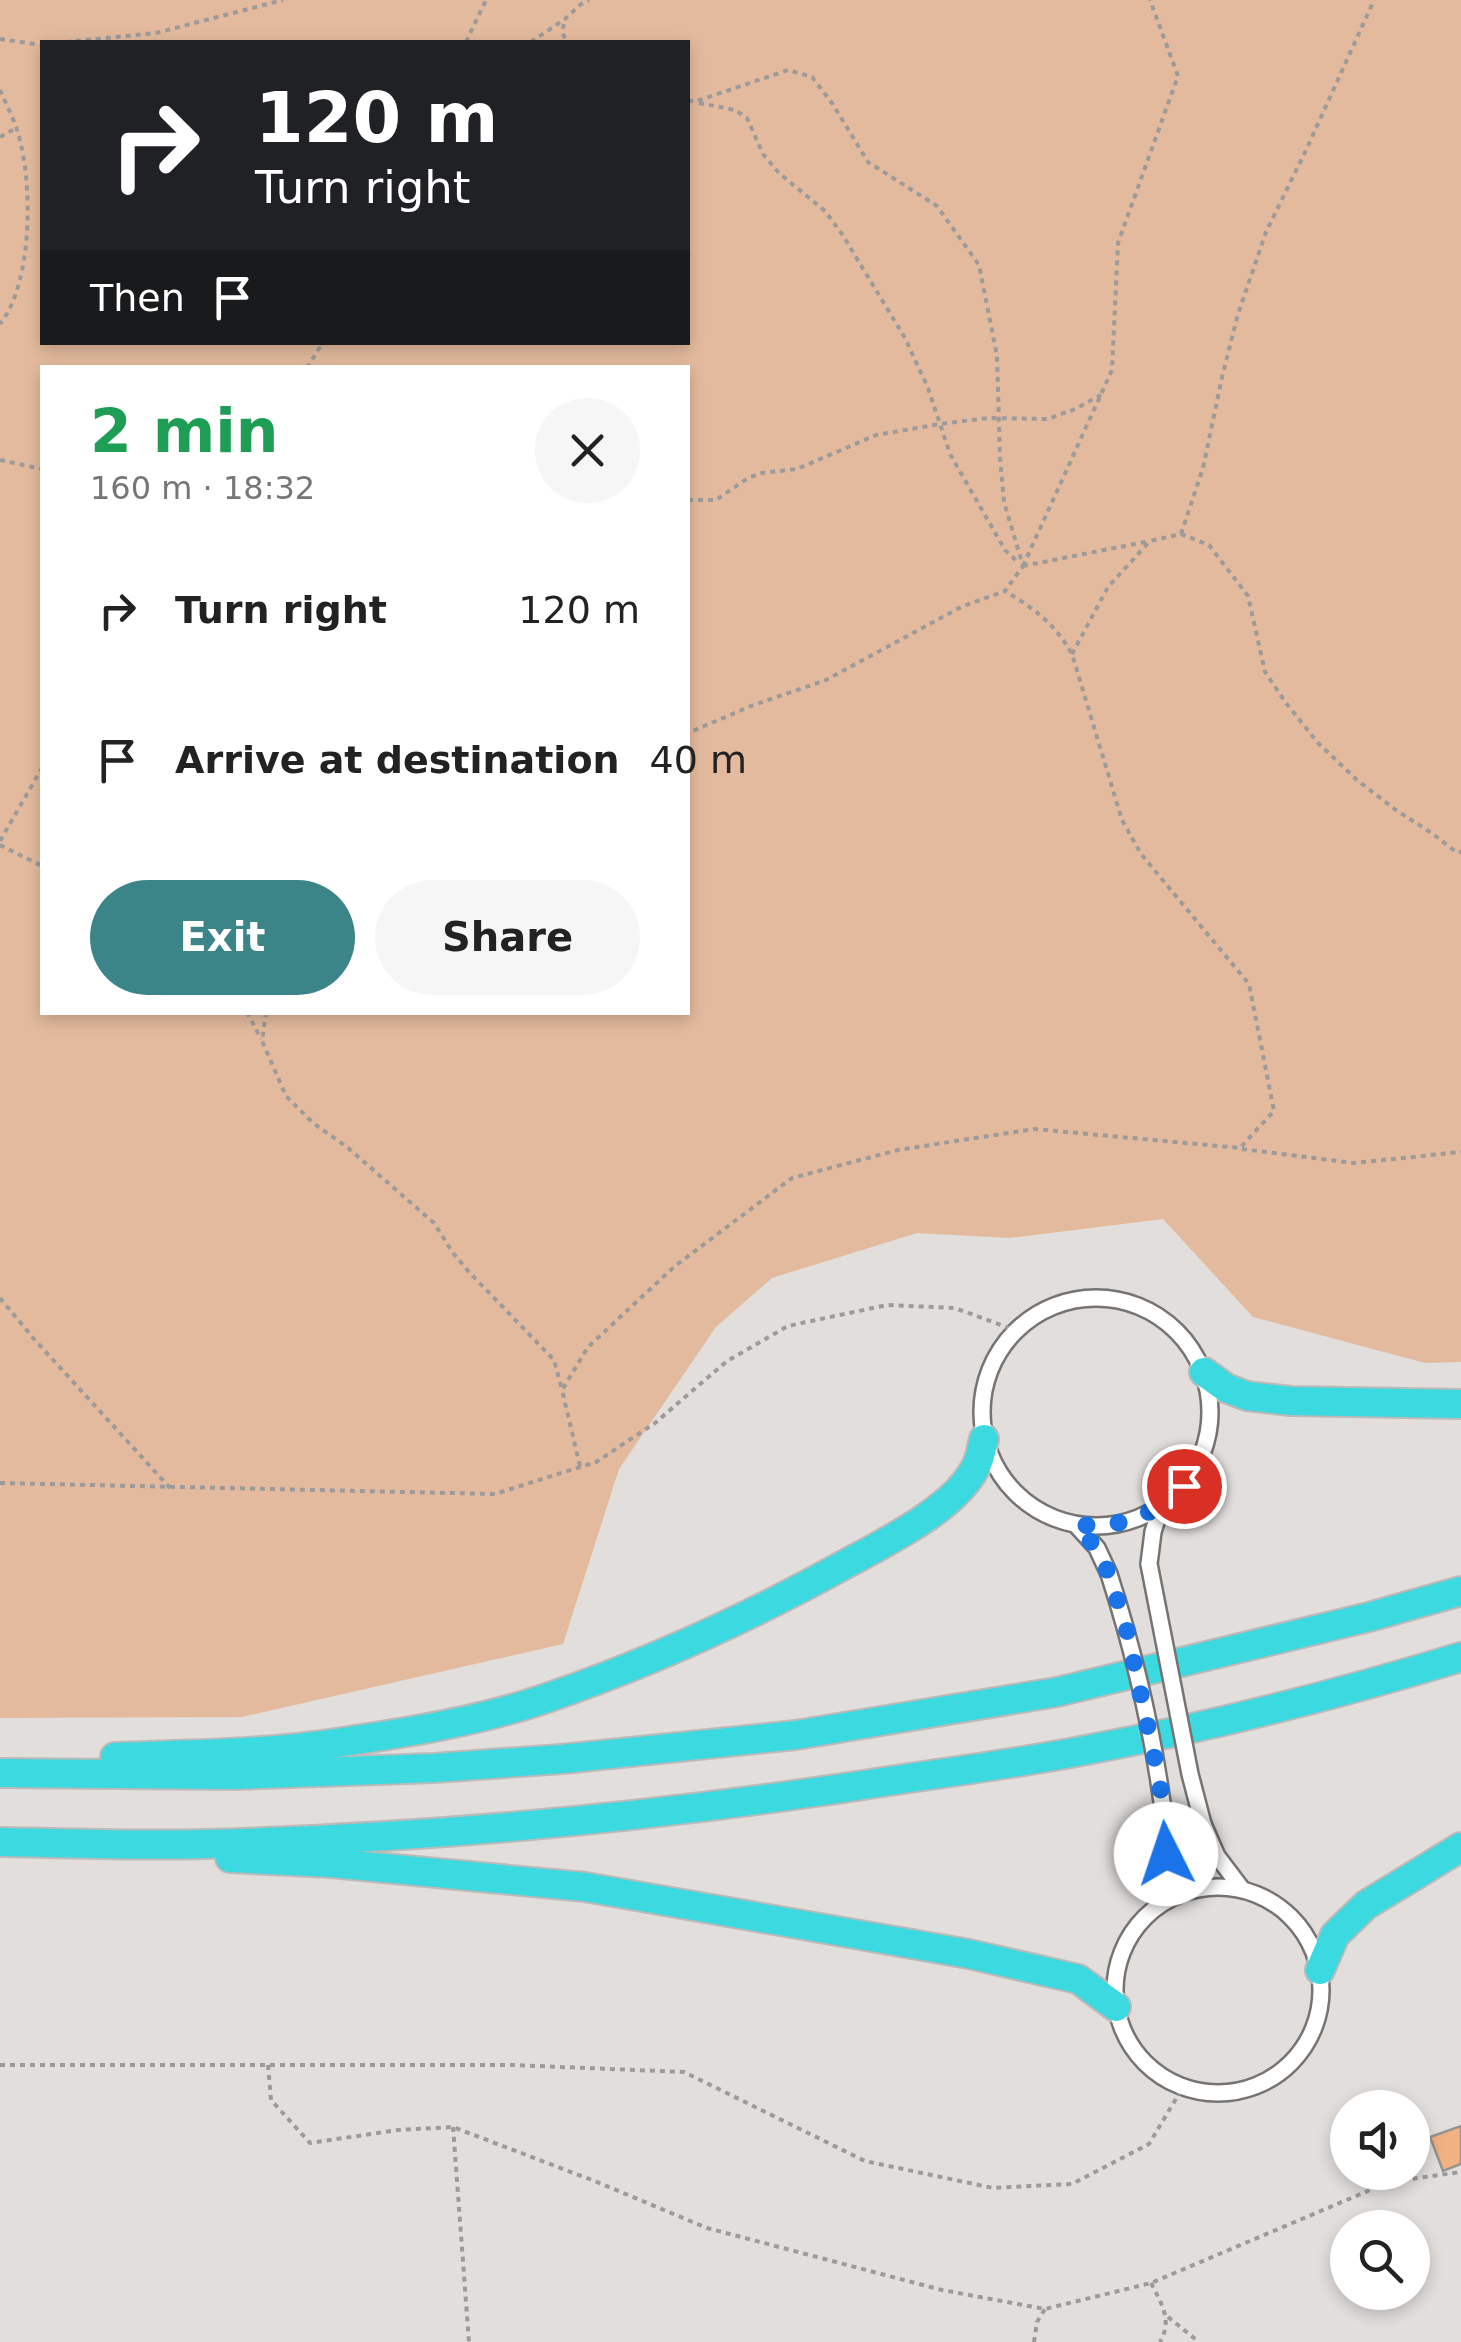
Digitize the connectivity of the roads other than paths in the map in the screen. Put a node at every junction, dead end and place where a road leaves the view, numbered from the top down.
1 (1204, 1372) junction
2 (1452, 1402) edge
3 (984, 1439) junction
4 (1160, 1506) junction
5 (1076, 1525) junction
6 (1461, 1591) edge
7 (1461, 1657) edge
8 (0, 1761) edge
9 (0, 1773) edge
10 (0, 1842) edge
11 (202, 1844) junction
12 (1461, 1848) edge
13 (1242, 1889) junction
14 (1158, 1906) junction
15 (1320, 1970) junction
16 (1116, 2006) junction

1 - 2 highway
1 - 3 street
1 - 4 street
3 - 5 street
3 - 8 highway
4 - 5 street
4 - 13 street, bridge
5 - 14 street, bridge
6 - 9 highway
7 - 11 highway
10 - 11 highway
11 - 16 highway
12 - 15 highway
13 - 14 street
13 - 15 street
14 - 16 street
15 - 16 street

